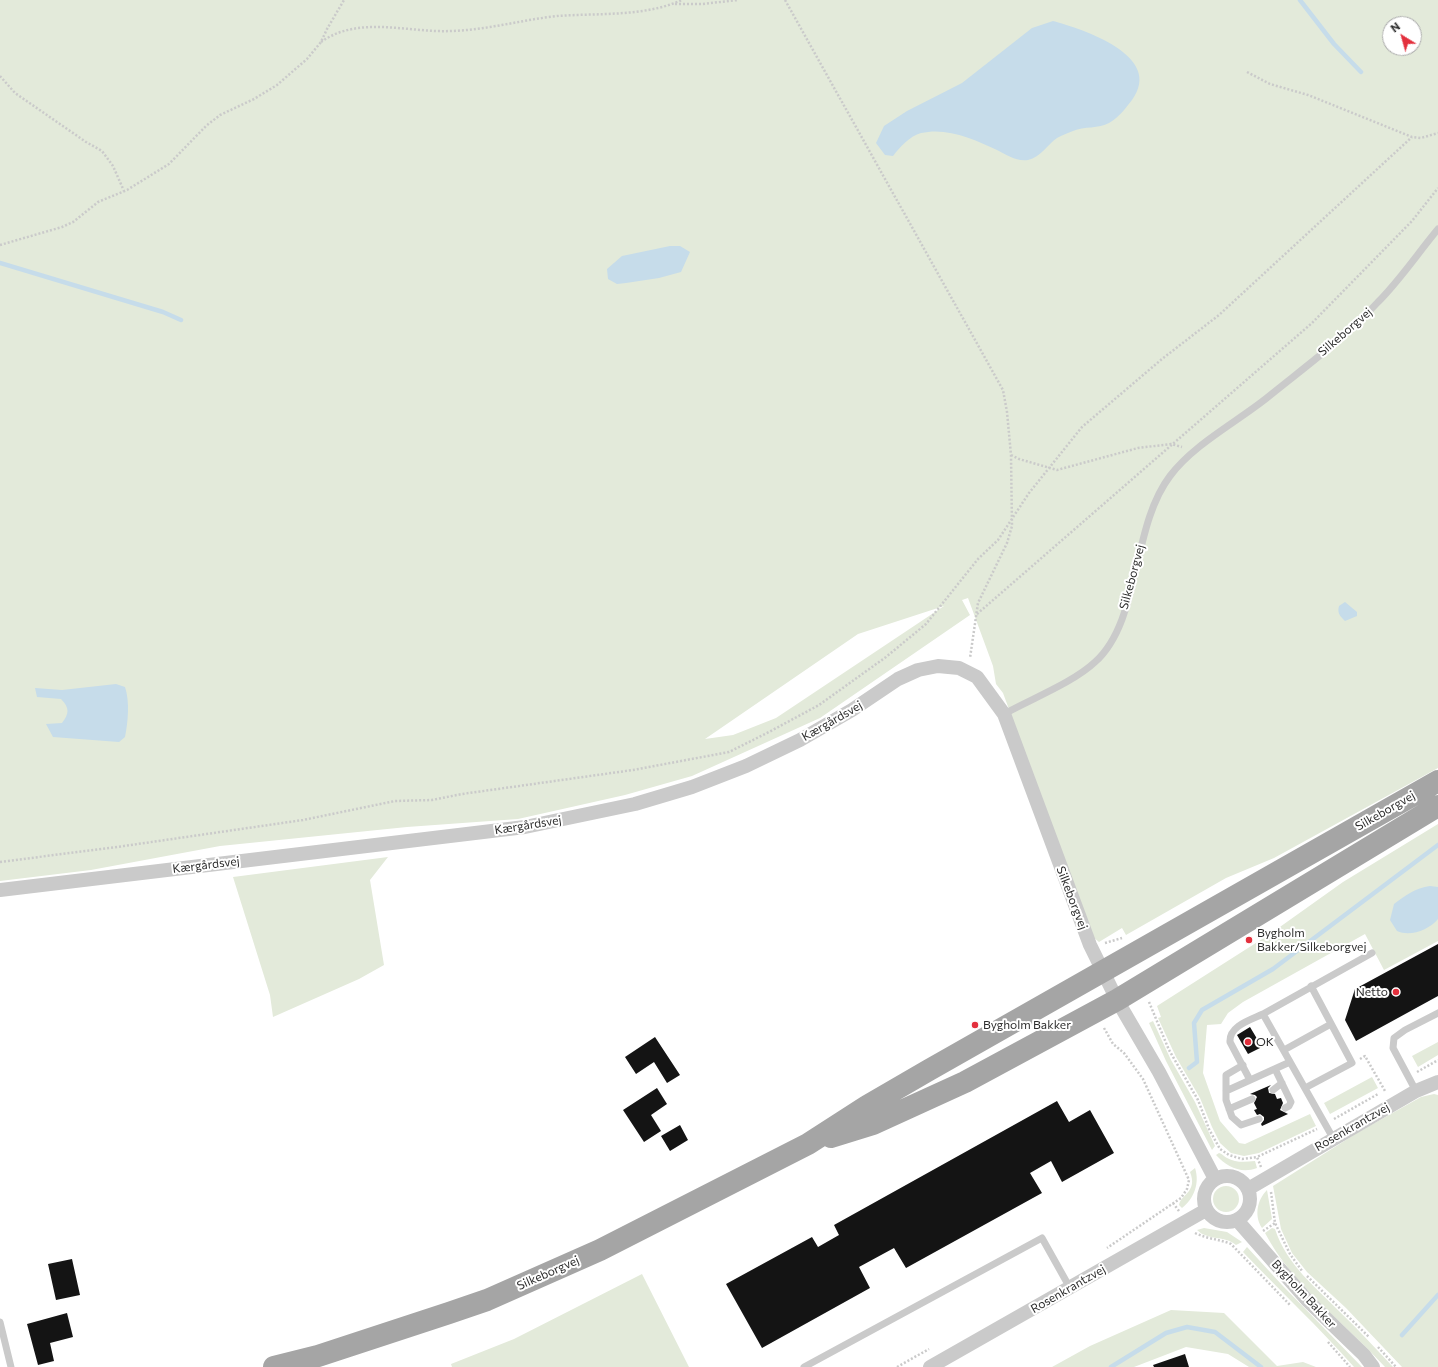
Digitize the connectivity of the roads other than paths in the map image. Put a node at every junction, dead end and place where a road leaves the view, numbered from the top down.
1 (1438, 229) edge
2 (1004, 714) junction
3 (1438, 781) edge
4 (1438, 806) edge
5 (0, 890) edge
6 (1372, 953) dead end
7 (1103, 971) junction
8 (1311, 986) junction
9 (1117, 1000) junction
10 (1438, 1013) edge
11 (1263, 1014) junction
12 (1332, 1024) junction
13 (1284, 1050) junction
14 (1290, 1062) junction
15 (1243, 1066) junction
16 (1276, 1070) junction
17 (1250, 1080) junction
18 (1438, 1082) edge
19 (1282, 1083) junction
20 (1305, 1088) junction
21 (1273, 1090) dead end
22 (1416, 1090) junction
23 (1226, 1091) junction
24 (1252, 1099) dead end
25 (1285, 1108) dead end
26 (1229, 1109) junction
27 (1259, 1119) dead end
28 (1333, 1138) junction
29 (808, 1144) junction
30 (1215, 1179) junction
31 (1248, 1189) junction
32 (1206, 1210) junction
33 (1237, 1220) junction
34 (1070, 1288) junction
35 (0, 1322) edge
36 (11, 1367) edge
37 (274, 1367) edge
38 (804, 1367) edge
39 (930, 1367) edge
40 (1373, 1367) edge

1 - 2 lane, Silkeborgvej
2 - 5 street, Kærgårdsvej
2 - 7 street, Silkeborgvej
3 - 7 main road, Silkeborgvej
4 - 9 main road, Silkeborgvej
6 - 8 lane
7 - 9 street, Silkeborgvej
7 - 29 main road, Silkeborgvej
8 - 11 lane
8 - 12 lane
9 - 29 main road, Silkeborgvej
9 - 30 street
10 - 22 lane
11 - 13 lane
11 - 15 lane
12 - 13 lane
12 - 20 lane
13 - 14 lane
14 - 16 lane
14 - 20 lane
15 - 17 lane
15 - 23 lane
16 - 17 lane
16 - 19 lane
17 - 23 lane
18 - 22 street, Rosenkrantzvej
19 - 21 lane
19 - 25 lane
20 - 28 lane
22 - 28 street, Rosenkrantzvej
23 - 26 lane
24 - 26 lane
26 - 27 lane
28 - 31 street, Rosenkrantzvej
29 - 37 main road, Silkeborgvej
30 - 31 street
30 - 32 street
31 - 33 street
32 - 33 street
32 - 34 street, Rosenkrantzvej
33 - 40 street, Bygholm Bakker
34 - 38 lane
34 - 39 street, Rosenkrantzvej
35 - 36 lane

